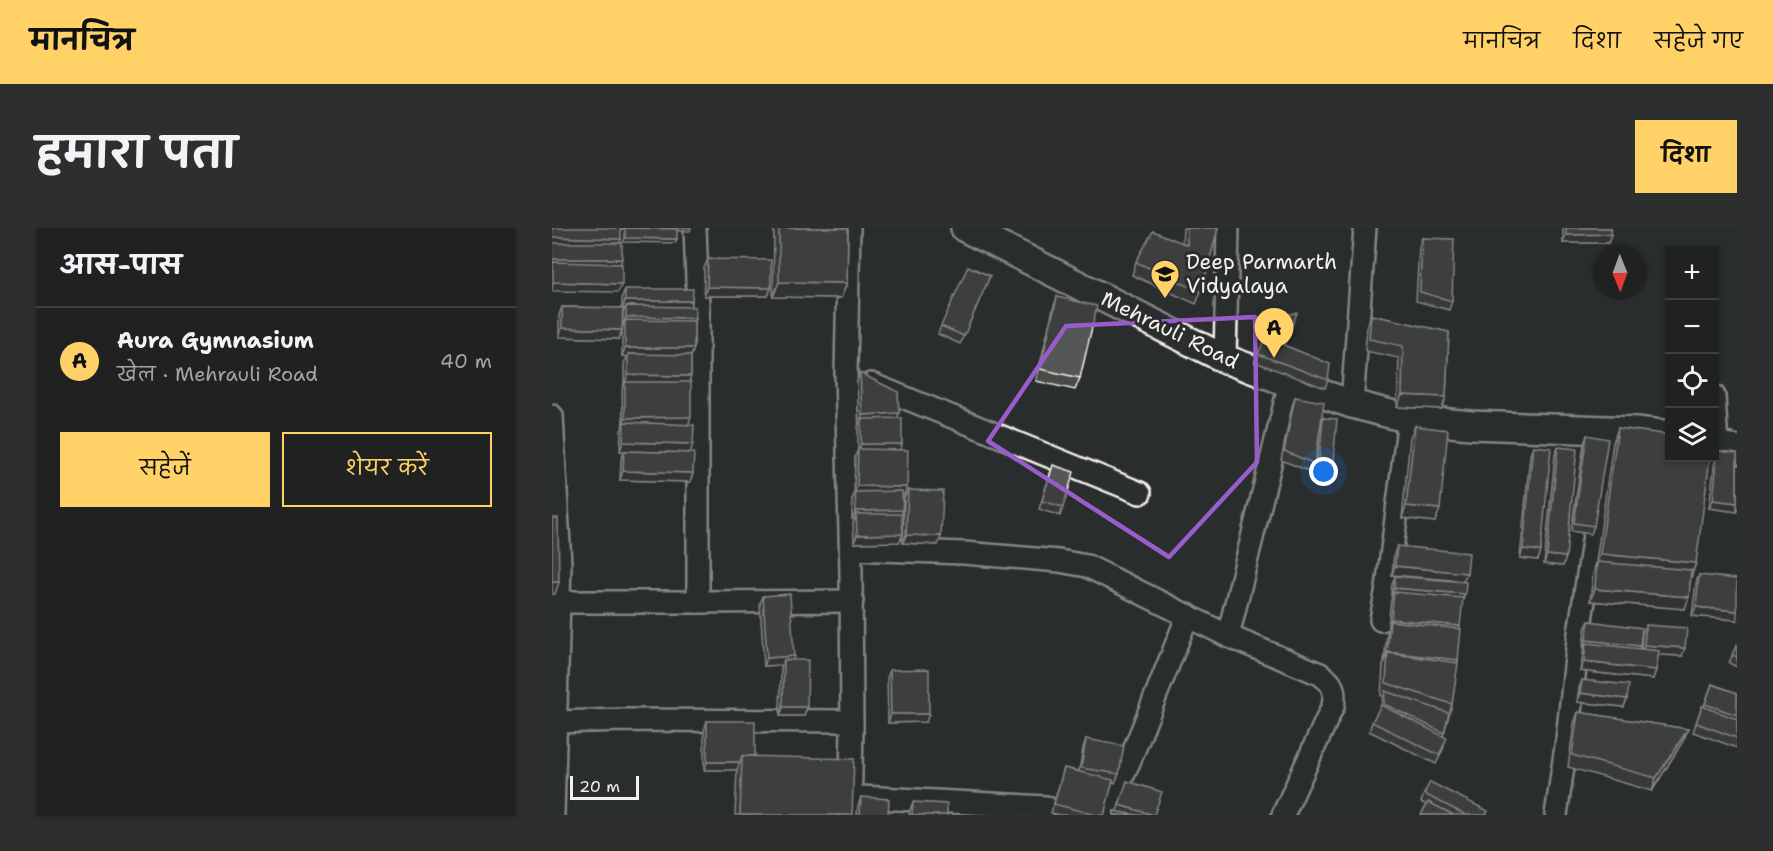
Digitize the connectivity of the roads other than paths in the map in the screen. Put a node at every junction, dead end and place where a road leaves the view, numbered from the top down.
1 (695, 228) edge
2 (849, 228) edge
3 (965, 228) edge
4 (1228, 228) edge
5 (1365, 228) edge
6 (1225, 359) junction
7 (846, 373) junction
8 (1290, 383) junction
9 (1352, 404) junction
10 (1716, 408) edge
11 (552, 416) edge
12 (1409, 419) junction
13 (1610, 430) junction
14 (1665, 435) edge
15 (1723, 447) edge
16 (554, 472) edge
17 (1140, 493) dead end
18 (851, 549) junction
19 (852, 601) junction
20 (555, 602) edge
21 (698, 602) junction
22 (1188, 615) junction
23 (1382, 620) dead end
24 (1228, 636) junction
25 (852, 720) junction
26 (555, 722) junction
27 (850, 806) edge
28 (1046, 807) dead end
29 (553, 815) edge
30 (1105, 815) edge
31 (1283, 815) edge
32 (1556, 815) edge

1 - 21 street
2 - 7 street
3 - 6 street, Mehrauli Road
4 - 6 street
5 - 9 street
6 - 8 street, Mehrauli Road
7 - 17 street
7 - 18 street
8 - 9 street, Mehrauli Road
8 - 24 street
9 - 12 street, Mehrauli Road
10 - 15 street
11 - 16 street
12 - 13 street, Mehrauli Road
12 - 23 street
13 - 14 street, Mehrauli Road
13 - 32 street
16 - 20 street
18 - 19 street
18 - 22 street
19 - 21 street
19 - 25 street
20 - 21 street
20 - 26 street
22 - 24 street
22 - 30 street
24 - 31 street
25 - 26 street
25 - 27 street
26 - 29 street
27 - 28 street

